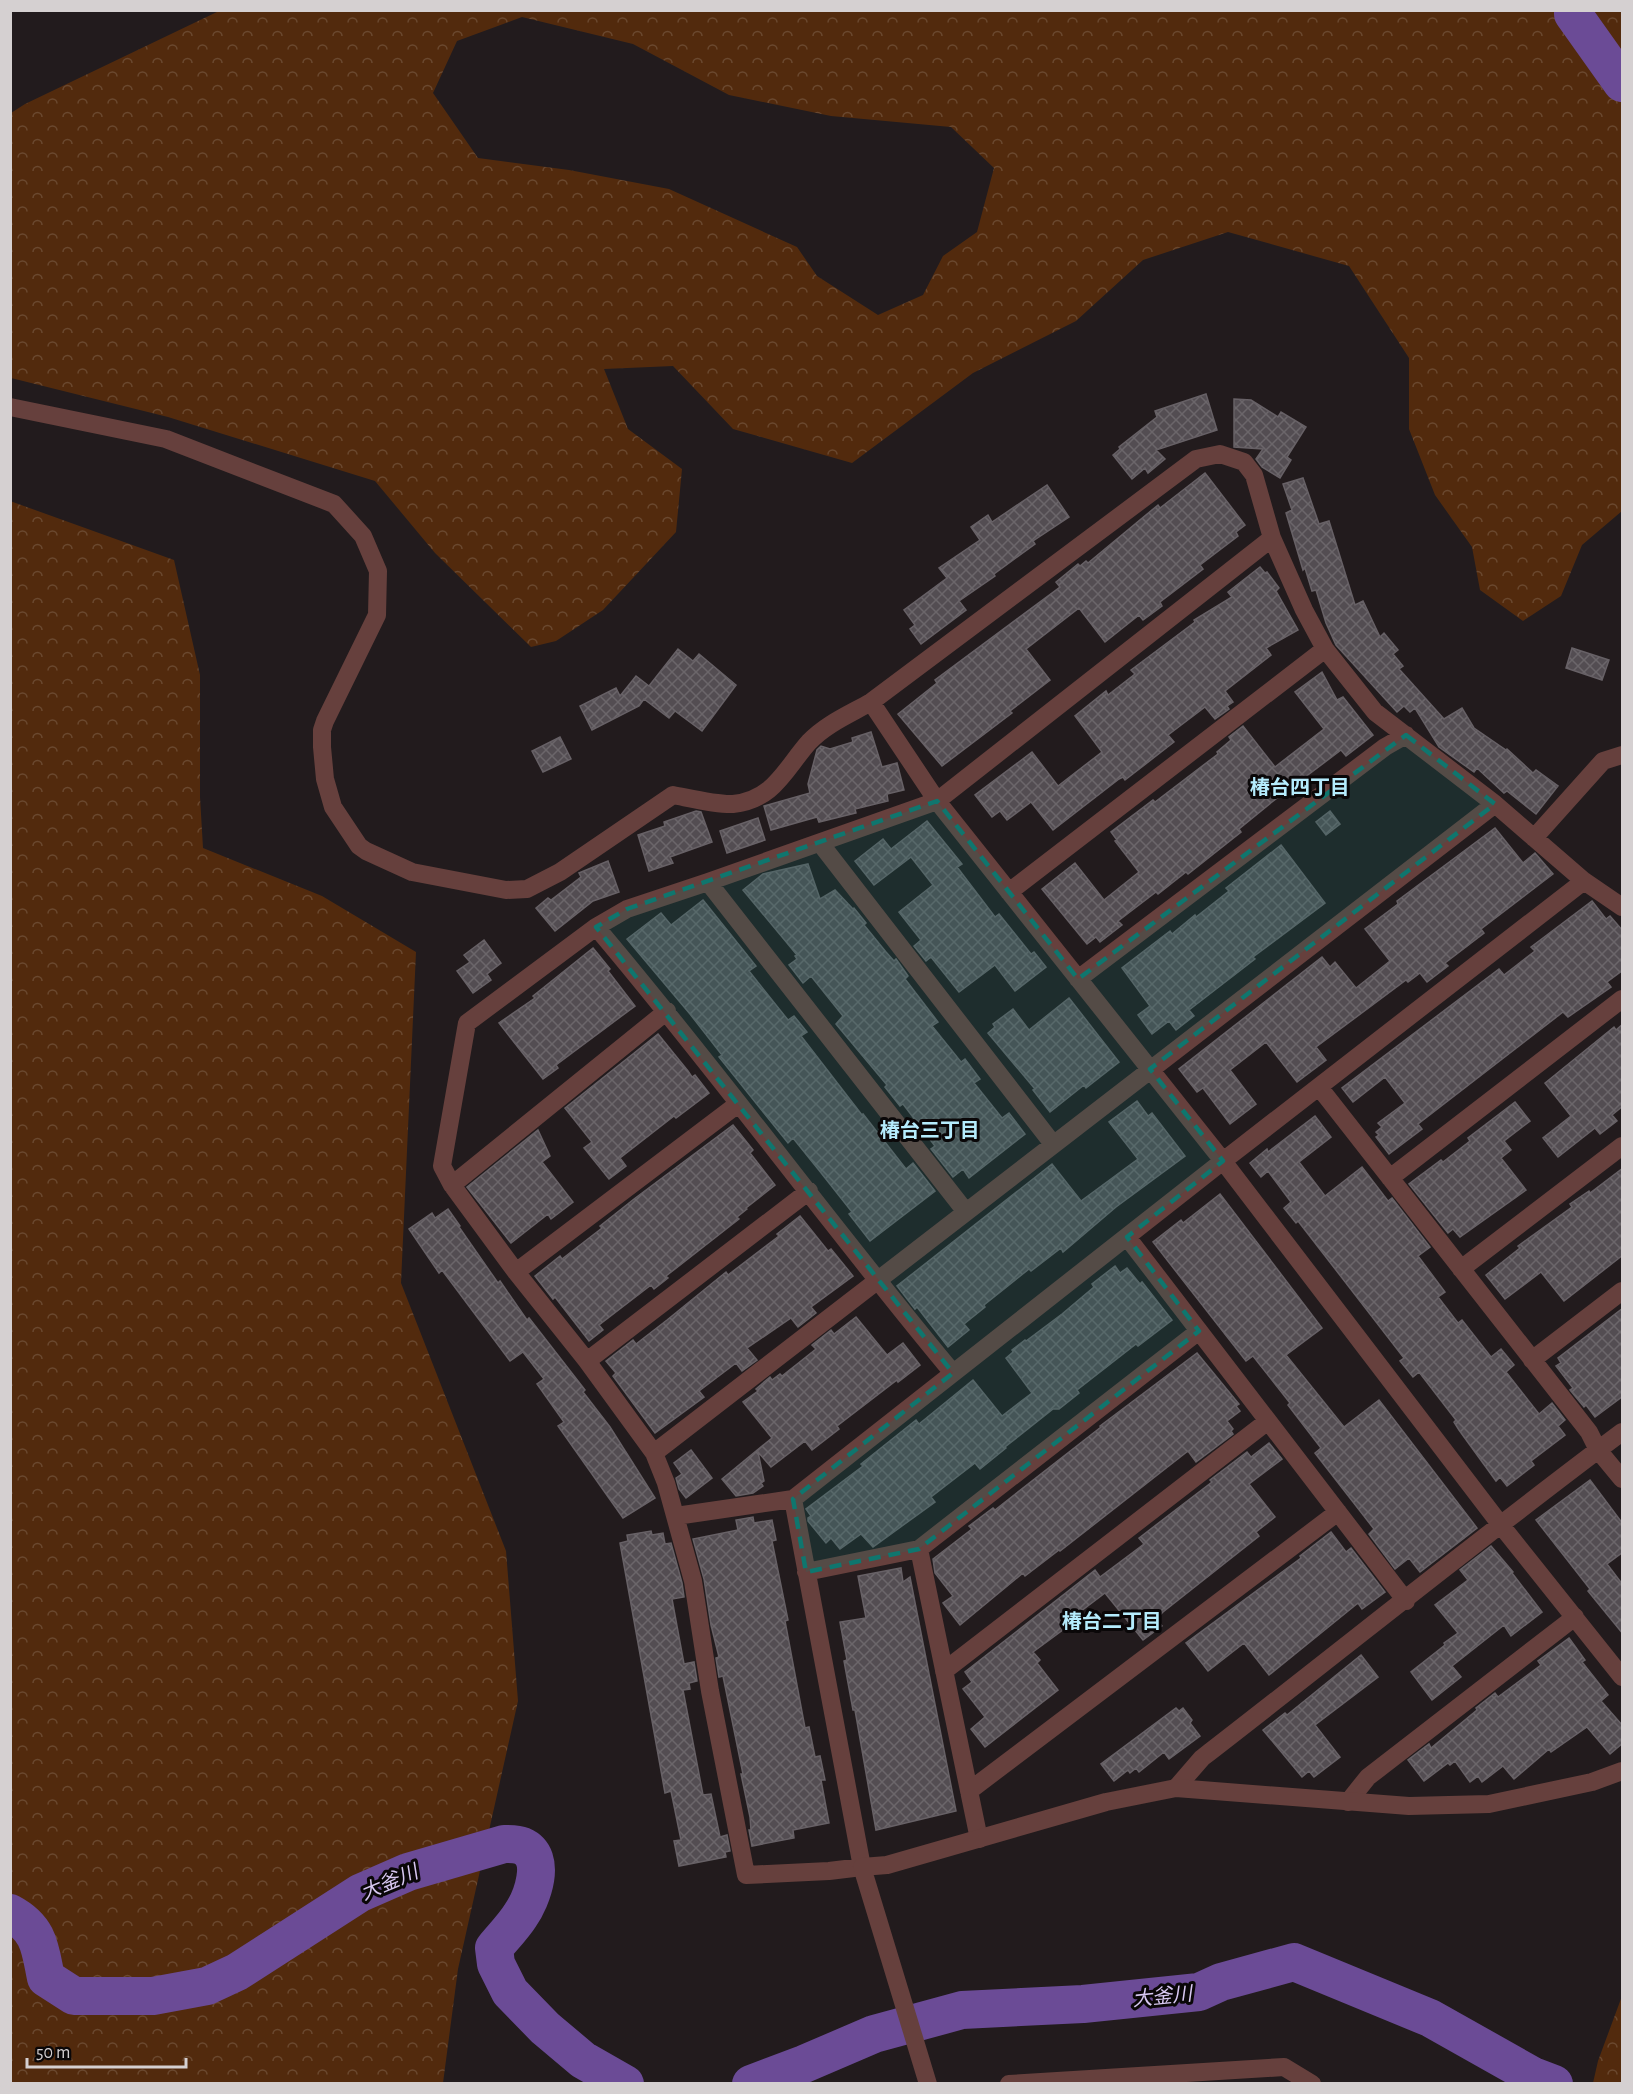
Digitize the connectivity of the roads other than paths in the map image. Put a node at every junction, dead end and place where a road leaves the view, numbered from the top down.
1 (10, 407) edge
2 (1272, 538) junction
3 (1325, 649) junction
4 (871, 702) junction
5 (1406, 735) junction
6 (1623, 755) edge
7 (937, 801) junction
8 (1495, 804) junction
9 (1534, 838) junction
10 (820, 843) junction
11 (1584, 881) junction
12 (708, 882) junction
13 (1009, 892) junction
14 (1623, 907) edge
15 (596, 927) junction
16 (1078, 979) junction
17 (1623, 999) edge
18 (668, 1011) junction
19 (1150, 1069) junction
20 (1318, 1087) junction
21 (738, 1104) junction
22 (1053, 1144) junction
23 (1623, 1146) edge
24 (1223, 1161) junction
25 (1390, 1178) junction
26 (452, 1185) junction
27 (809, 1191) junction
28 (966, 1212) junction
29 (1126, 1237) junction
30 (1461, 1269) junction
31 (516, 1272) junction
32 (876, 1281) junction
33 (1623, 1291) edge
34 (1199, 1331) junction
35 (1532, 1360) junction
36 (587, 1361) junction
37 (953, 1373) junction
38 (1268, 1421) junction
39 (1623, 1432) edge
40 (1598, 1450) junction
41 (654, 1453) junction
42 (1623, 1479) edge
43 (792, 1499) junction
44 (1338, 1512) junction
45 (676, 1516) junction
46 (1500, 1524) junction
47 (919, 1549) junction
48 (806, 1572) junction
49 (1406, 1600) junction
50 (1575, 1617) junction
51 (944, 1671) junction
52 (1623, 1677) edge
53 (1623, 1771) edge
54 (1176, 1788) junction
55 (969, 1791) junction
56 (1348, 1802) junction
57 (979, 1839) junction
58 (862, 1867) junction
59 (1174, 2079) edge
60 (928, 2084) edge
61 (1009, 2084) edge
62 (1312, 2084) edge

1 - 4 street
2 - 3 street
2 - 4 street
2 - 7 street
3 - 5 street
3 - 13 street
4 - 7 street
5 - 8 street
5 - 16 street
6 - 9 street
7 - 10 street
7 - 13 street
8 - 9 street
8 - 19 street
9 - 11 street
10 - 12 street
10 - 22 street
11 - 14 street
11 - 20 street
12 - 15 street
12 - 28 street
13 - 16 street
15 - 18 street
15 - 26 street
16 - 19 street
17 - 25 street
18 - 21 street
18 - 26 street
19 - 22 street
19 - 24 street
20 - 24 street
20 - 25 street
21 - 27 street
21 - 31 street
22 - 28 street
23 - 30 street
24 - 29 street
24 - 46 street
25 - 30 street
26 - 31 street
27 - 32 street
27 - 36 street
28 - 32 street
29 - 34 street
29 - 37 street
30 - 35 street
31 - 36 street
32 - 37 street
32 - 41 street
33 - 35 street
34 - 38 street
34 - 47 street
35 - 40 street
36 - 41 street
37 - 43 street
38 - 44 street
38 - 51 street
39 - 40 street
40 - 42 street
40 - 46 street
41 - 45 street
43 - 45 street
43 - 48 street
44 - 49 street
44 - 55 street
45 - 58 street
46 - 49 street
46 - 50 street
47 - 48 street
47 - 51 street
48 - 58 street
49 - 54 street
50 - 52 street
50 - 56 street
51 - 55 street
53 - 56 street
54 - 56 street
54 - 57 street
55 - 57 street
57 - 58 street
58 - 60 street
59 - 61 street
59 - 62 street

